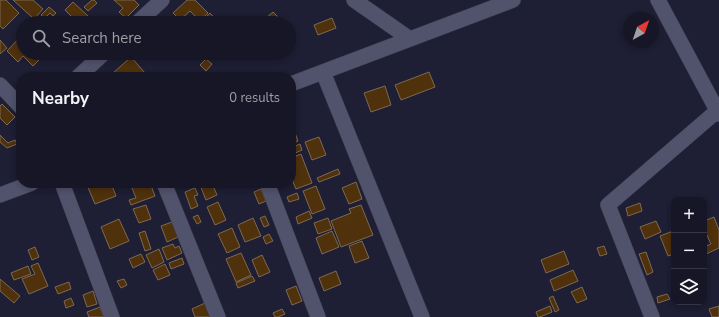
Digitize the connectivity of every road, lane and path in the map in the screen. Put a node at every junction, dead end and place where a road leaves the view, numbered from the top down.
1 (162, 0) edge
2 (354, 0) edge
3 (513, 0) edge
4 (658, 0) edge
5 (145, 16) edge
6 (410, 39) junction
7 (96, 60) edge
8 (83, 72) edge
9 (323, 72) junction
10 (296, 82) edge
11 (0, 85) edge
12 (16, 102) edge
13 (718, 112) edge
14 (19, 188) edge
15 (64, 188) edge
16 (166, 188) edge
17 (269, 188) edge
18 (0, 195) edge
19 (315, 316) edge
20 (112, 317) edge
21 (218, 317) edge
22 (422, 317) edge
23 (652, 317) edge

1 - 5 street
2 - 6 street
3 - 6 street
4 - 13 street
6 - 9 street
7 - 8 street
9 - 10 street
9 - 22 street
11 - 12 street
13 - 23 street
14 - 18 street
15 - 20 street
16 - 21 street
17 - 19 street

